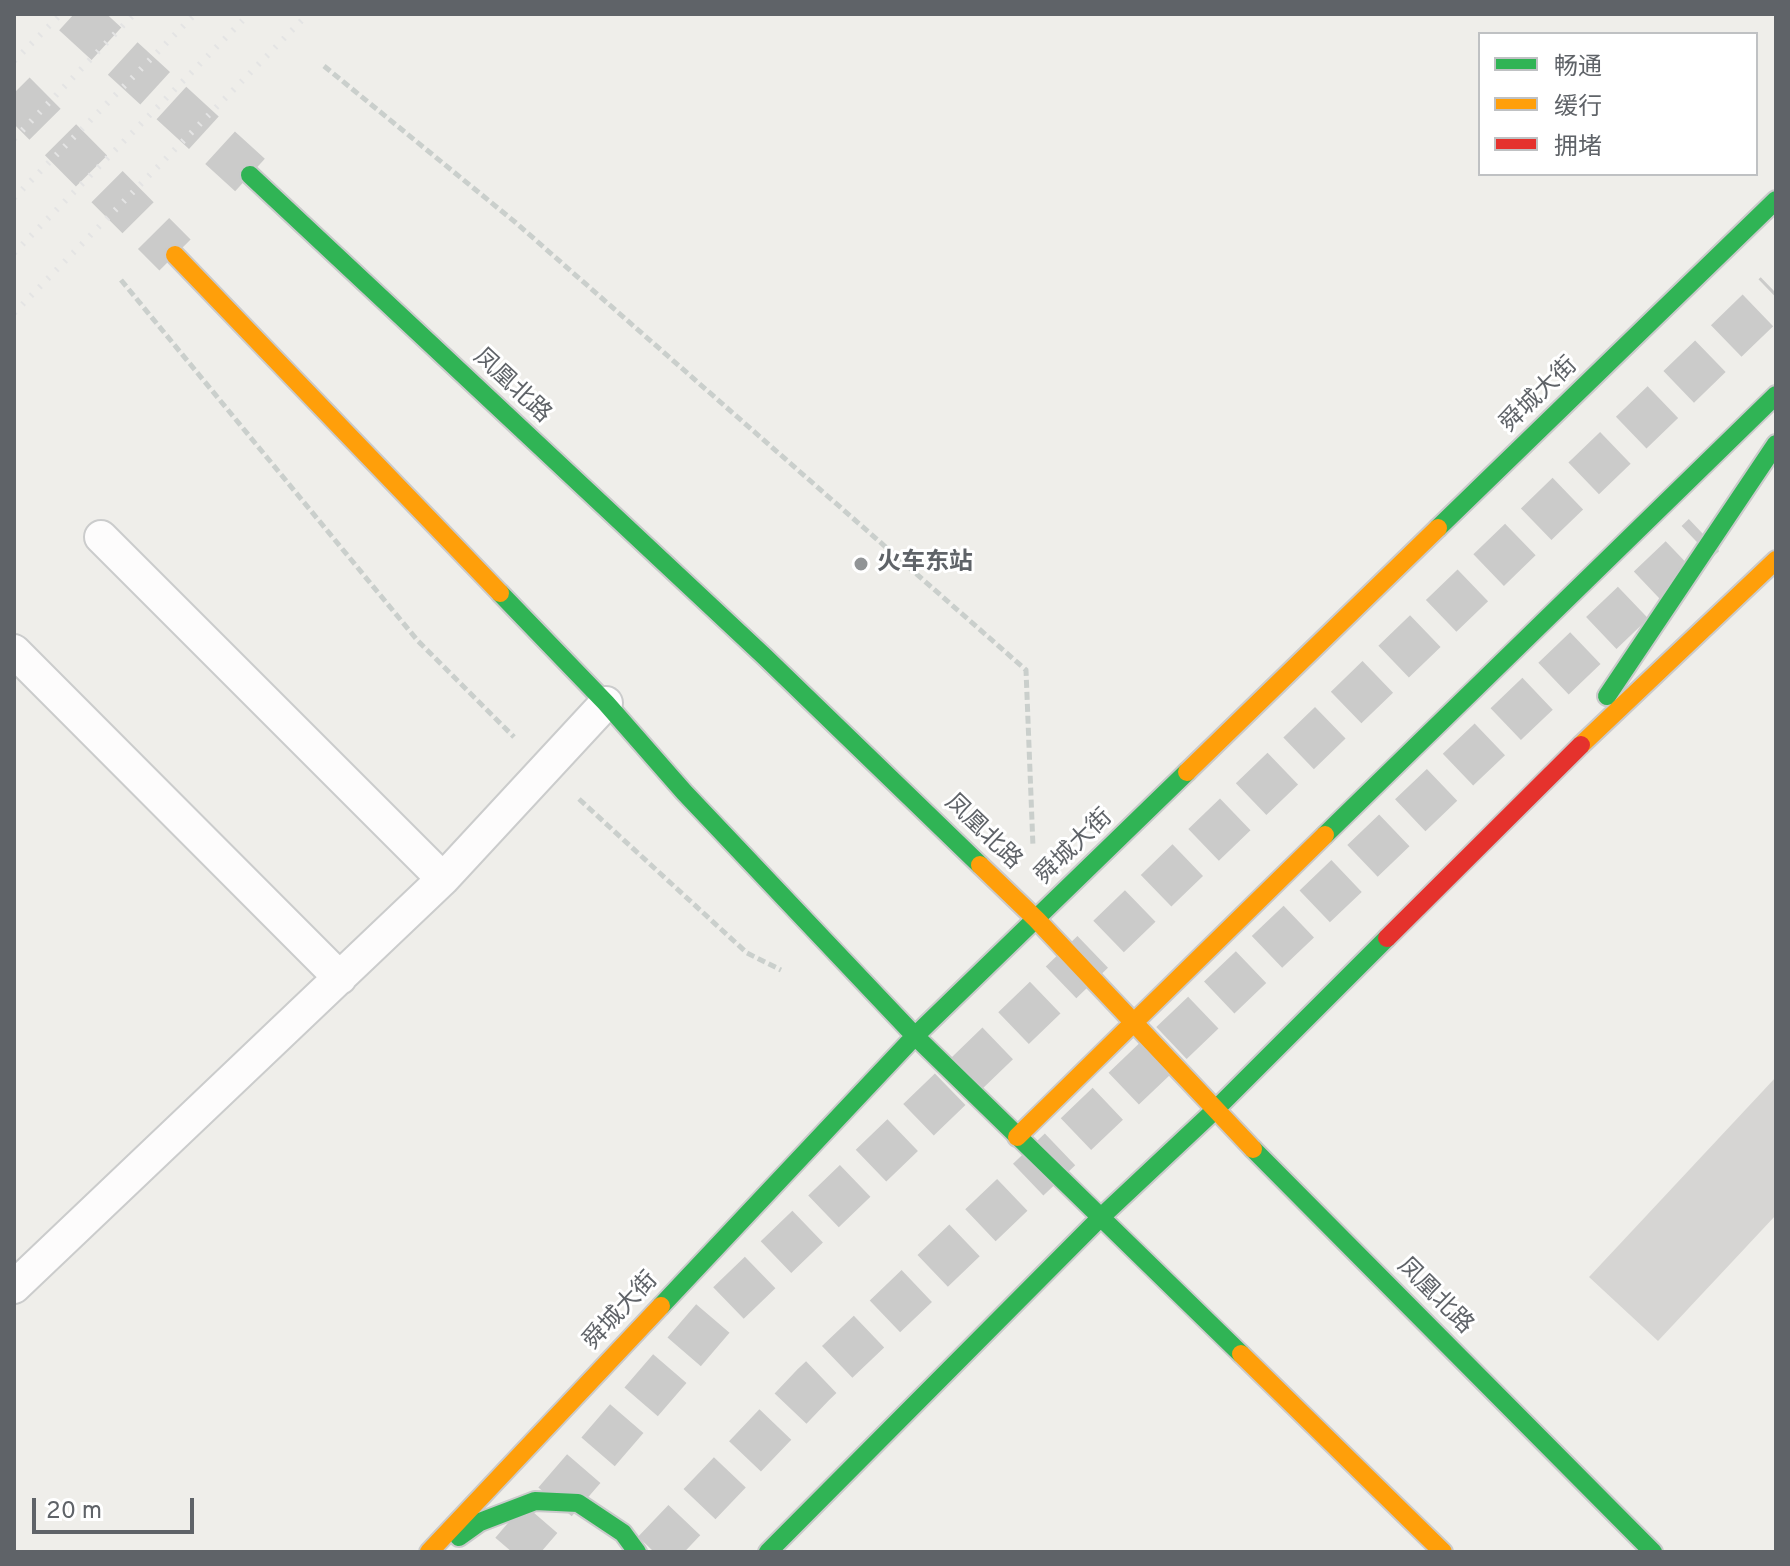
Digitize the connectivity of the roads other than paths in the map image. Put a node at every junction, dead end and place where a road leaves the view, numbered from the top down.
1 (250, 175) tunnel mouth
2 (1776, 200) edge
3 (175, 255) tunnel mouth
4 (1776, 395) edge
5 (1776, 444) edge
6 (101, 537) dead end
7 (1776, 560) edge
8 (14, 651) edge
9 (606, 703) junction
10 (1564, 761) junction
11 (443, 879) junction
12 (1037, 920) junction
13 (340, 978) junction
14 (1136, 1023) junction
15 (915, 1036) junction
16 (1215, 1110) junction
17 (1017, 1137) junction
18 (1100, 1218) junction
19 (14, 1287) edge
20 (429, 1552) edge
21 (436, 1552) edge
22 (637, 1552) edge
23 (768, 1552) edge
24 (1443, 1552) edge
25 (1653, 1552) edge

1 - 12 main road, 凤凰北路
2 - 12 main road, 舜城大街
3 - 9 main road
4 - 14 main road
5 - 10 main road
6 - 11 lane
7 - 10 main road
8 - 13 lane
9 - 11 lane
9 - 15 main road
10 - 16 main road
11 - 13 lane
12 - 14 main road, 凤凰北路
12 - 15 main road, 舜城大街
13 - 19 lane
14 - 16 main road, 凤凰北路
14 - 17 main road
15 - 17 main road
15 - 20 main road, 舜城大街
16 - 18 main road
16 - 25 main road, 凤凰北路
17 - 18 main road
18 - 23 main road
18 - 24 main road
21 - 22 main road

